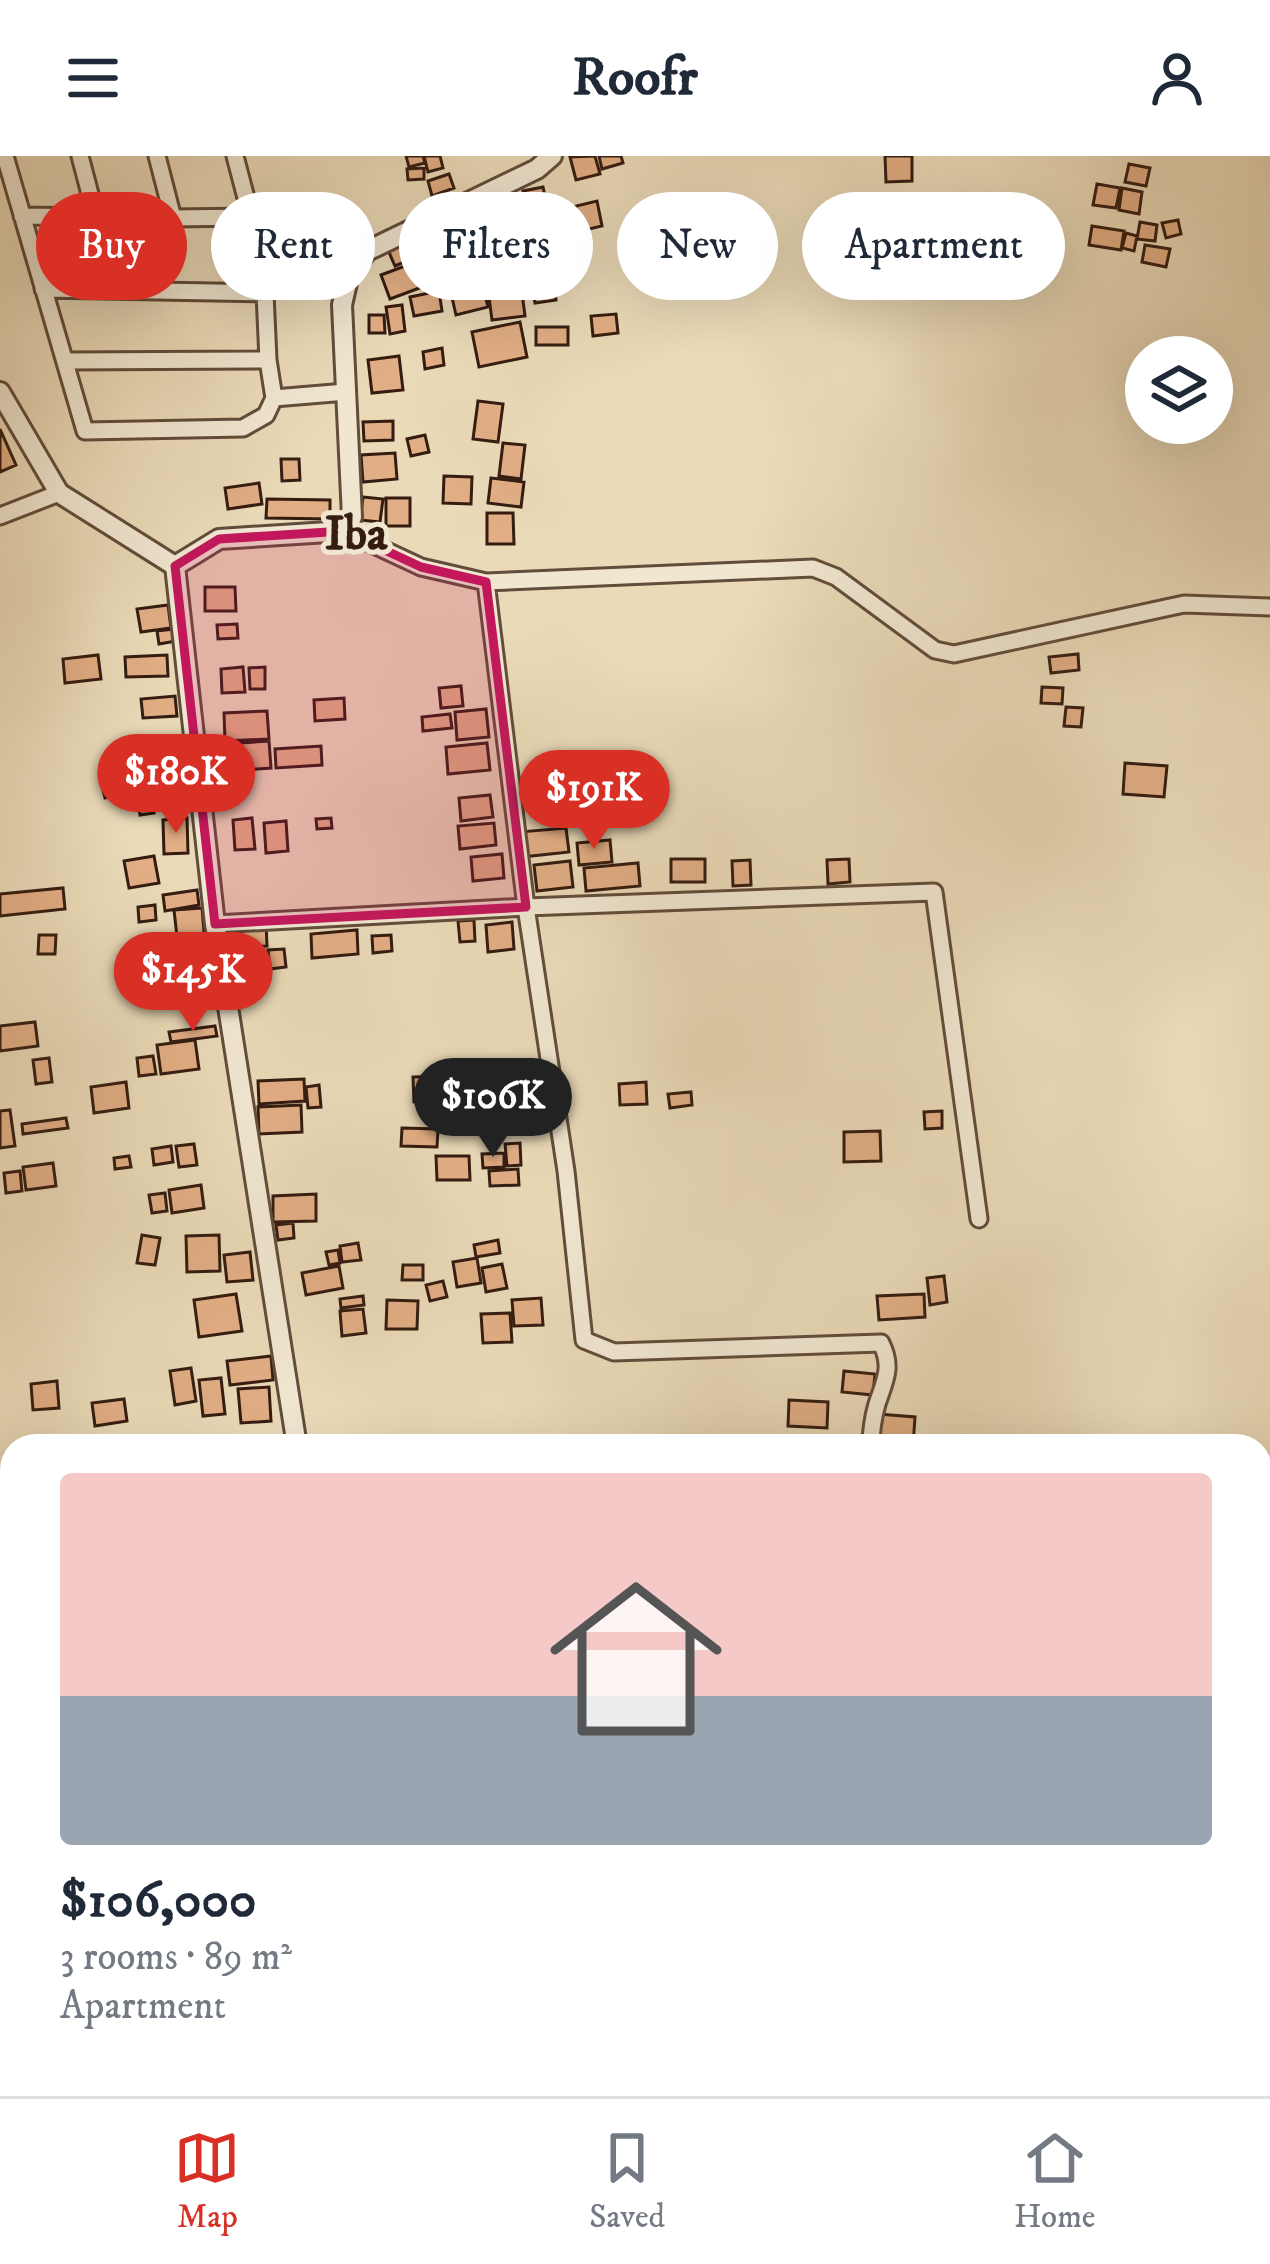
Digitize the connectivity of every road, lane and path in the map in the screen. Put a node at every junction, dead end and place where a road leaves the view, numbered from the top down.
1 (5, 156) edge
2 (80, 156) edge
3 (157, 156) edge
4 (235, 156) edge
5 (552, 156) edge
6 (89, 192) edge
7 (166, 192) edge
8 (244, 192) edge
9 (22, 216) junction
10 (36, 216) edge
11 (36, 265) edge
12 (46, 300) edge
13 (265, 300) edge
14 (268, 360) junction
15 (64, 362) junction
16 (0, 392) edge
17 (346, 392) junction
18 (274, 398) junction
19 (59, 493) junction
20 (0, 516) edge
21 (344, 530) junction
22 (175, 566) junction
23 (487, 581) junction
24 (1270, 607) edge
25 (526, 907) junction
26 (215, 924) junction
27 (979, 1220) dead end
28 (295, 1434) edge
29 (872, 1434) edge

1 - 9 street
2 - 6 street
3 - 7 street
4 - 8 street
5 - 17 street
9 - 10 street
9 - 11 street
12 - 15 street
13 - 14 street
14 - 15 street
14 - 18 street
15 - 18 street
16 - 19 street
17 - 18 street
17 - 21 street
19 - 20 street
19 - 22 street
21 - 22 street
21 - 23 street
22 - 26 street
23 - 24 street
23 - 25 street
25 - 26 street
25 - 27 street
25 - 29 street
26 - 28 street

